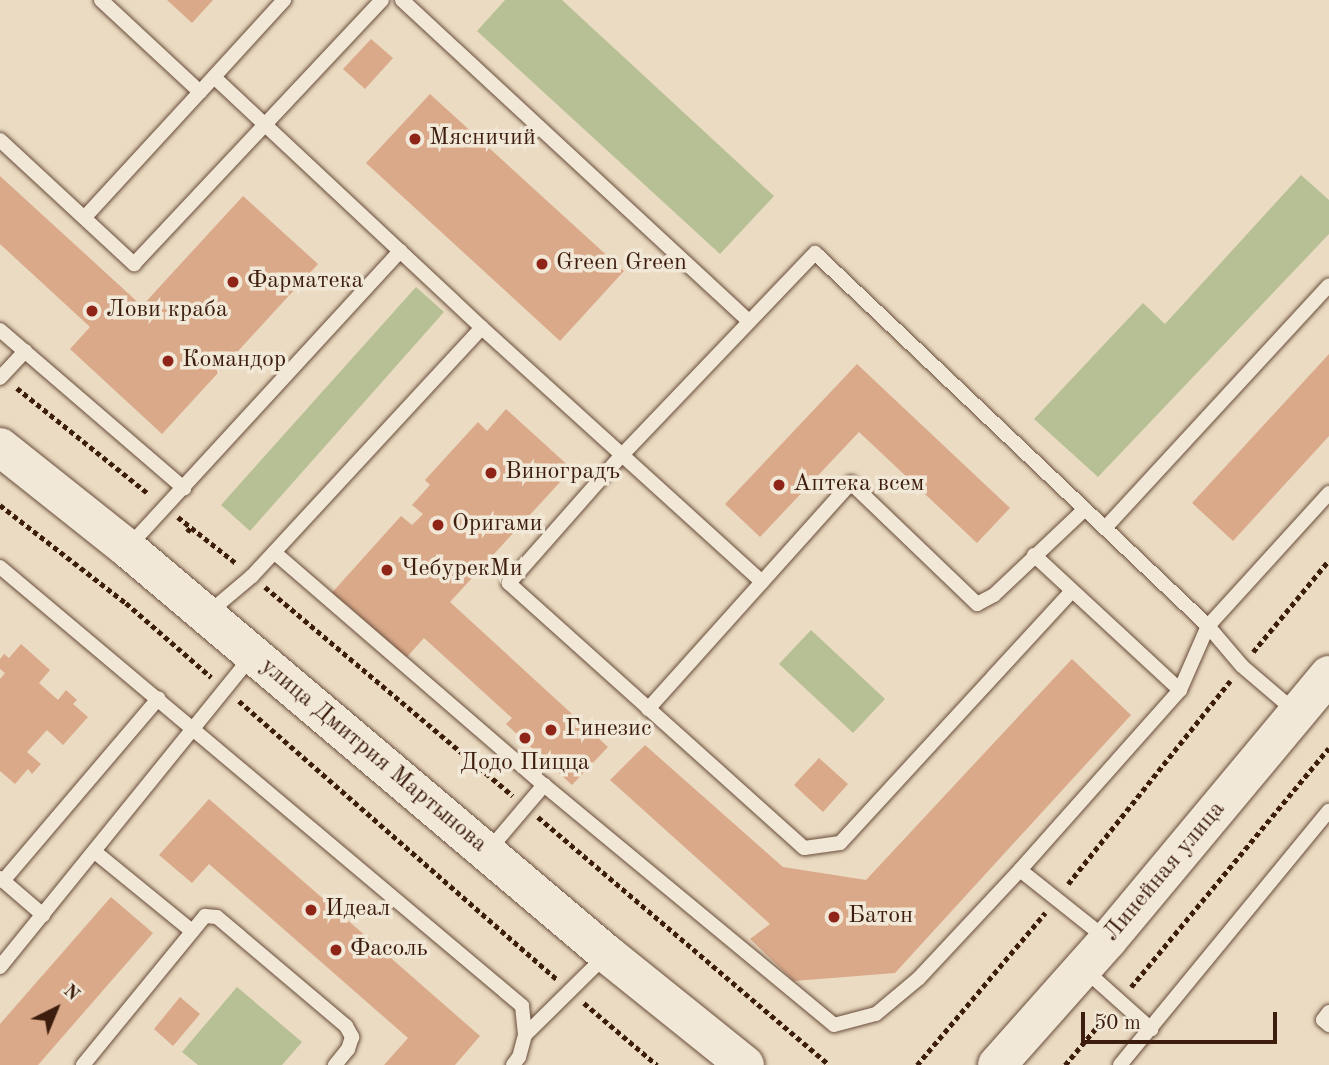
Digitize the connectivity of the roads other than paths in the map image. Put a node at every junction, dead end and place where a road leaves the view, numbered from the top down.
1 (101, 0) edge
2 (284, 0) edge
3 (382, 0) edge
4 (402, 0) edge
5 (214, 77) junction
6 (200, 92) junction
7 (265, 125) junction
8 (0, 140) edge
9 (85, 218) junction
10 (400, 251) junction
11 (1329, 285) edge
12 (748, 321) junction
13 (482, 328) junction
14 (0, 330) edge
15 (24, 351) junction
16 (1, 377) edge
17 (0, 447) edge
18 (621, 456) junction
19 (184, 488) junction
20 (1329, 493) edge
21 (1085, 509) junction
22 (1105, 528) junction
23 (127, 548) junction
24 (275, 553) junction
25 (1034, 555) junction
26 (2, 574) edge
27 (762, 582) junction
28 (1071, 592) junction
29 (206, 615) junction
30 (1208, 626) junction
31 (253, 654) junction
32 (1329, 675) edge
33 (1180, 690) junction
34 (159, 698) junction
35 (648, 709) junction
36 (1297, 713) junction
37 (191, 728) junction
38 (544, 785) junction
39 (1329, 811) edge
40 (95, 852) junction
41 (487, 852) junction
42 (1020, 870) junction
43 (1, 880) edge
44 (43, 915) junction
45 (192, 930) junction
46 (1108, 940) junction
47 (607, 954) junction
48 (0, 967) edge
49 (1084, 969) junction
50 (1329, 1012) edge
51 (1329, 1025) edge
52 (1151, 1029) junction
53 (525, 1035) junction
54 (83, 1065) edge
55 (335, 1065) edge
56 (513, 1065) edge
57 (745, 1065) edge
58 (998, 1065) edge
59 (1121, 1065) edge

1 - 6 lane
2 - 5 lane
3 - 7 lane
4 - 12 lane
5 - 6 lane
5 - 7 lane
6 - 9 lane
7 - 9 lane
7 - 10 lane
8 - 9 lane
10 - 13 lane
10 - 19 lane
11 - 22 lane
12 - 18 lane
12 - 21 lane
13 - 18 lane
13 - 24 lane
14 - 15 lane
15 - 16 lane
15 - 19 lane
17 - 23 street, улица Дмитрия Мартынова
18 - 27 lane
18 - 35 lane
19 - 23 lane
20 - 30 lane
21 - 22 lane
21 - 25 lane
22 - 30 lane
23 - 29 street, улица Дмитрия Мартынова
24 - 29 lane
24 - 38 lane
25 - 27 lane
25 - 28 lane
26 - 34 lane
27 - 35 lane
28 - 33 lane
28 - 35 lane
29 - 31 street, улица Дмитрия Мартынова
30 - 33 lane
30 - 36 lane
31 - 37 lane
31 - 41 street, улица Дмитрия Мартынова
32 - 36 street, Линейная улица
33 - 42 lane
34 - 37 lane
34 - 43 lane
36 - 46 street, Линейная улица
37 - 40 lane
37 - 53 lane
38 - 41 lane
38 - 42 lane
39 - 52 lane
40 - 44 lane
40 - 45 lane
41 - 47 street, улица Дмитрия Мартынова
42 - 46 lane
43 - 44 lane
44 - 48 lane
45 - 54 lane
45 - 55 lane
46 - 49 street, Линейная улица
47 - 53 lane
47 - 57 street, улица Дмитрия Мартынова
49 - 52 lane
49 - 58 street, Линейная улица
50 - 51 lane
52 - 59 lane
53 - 56 lane

